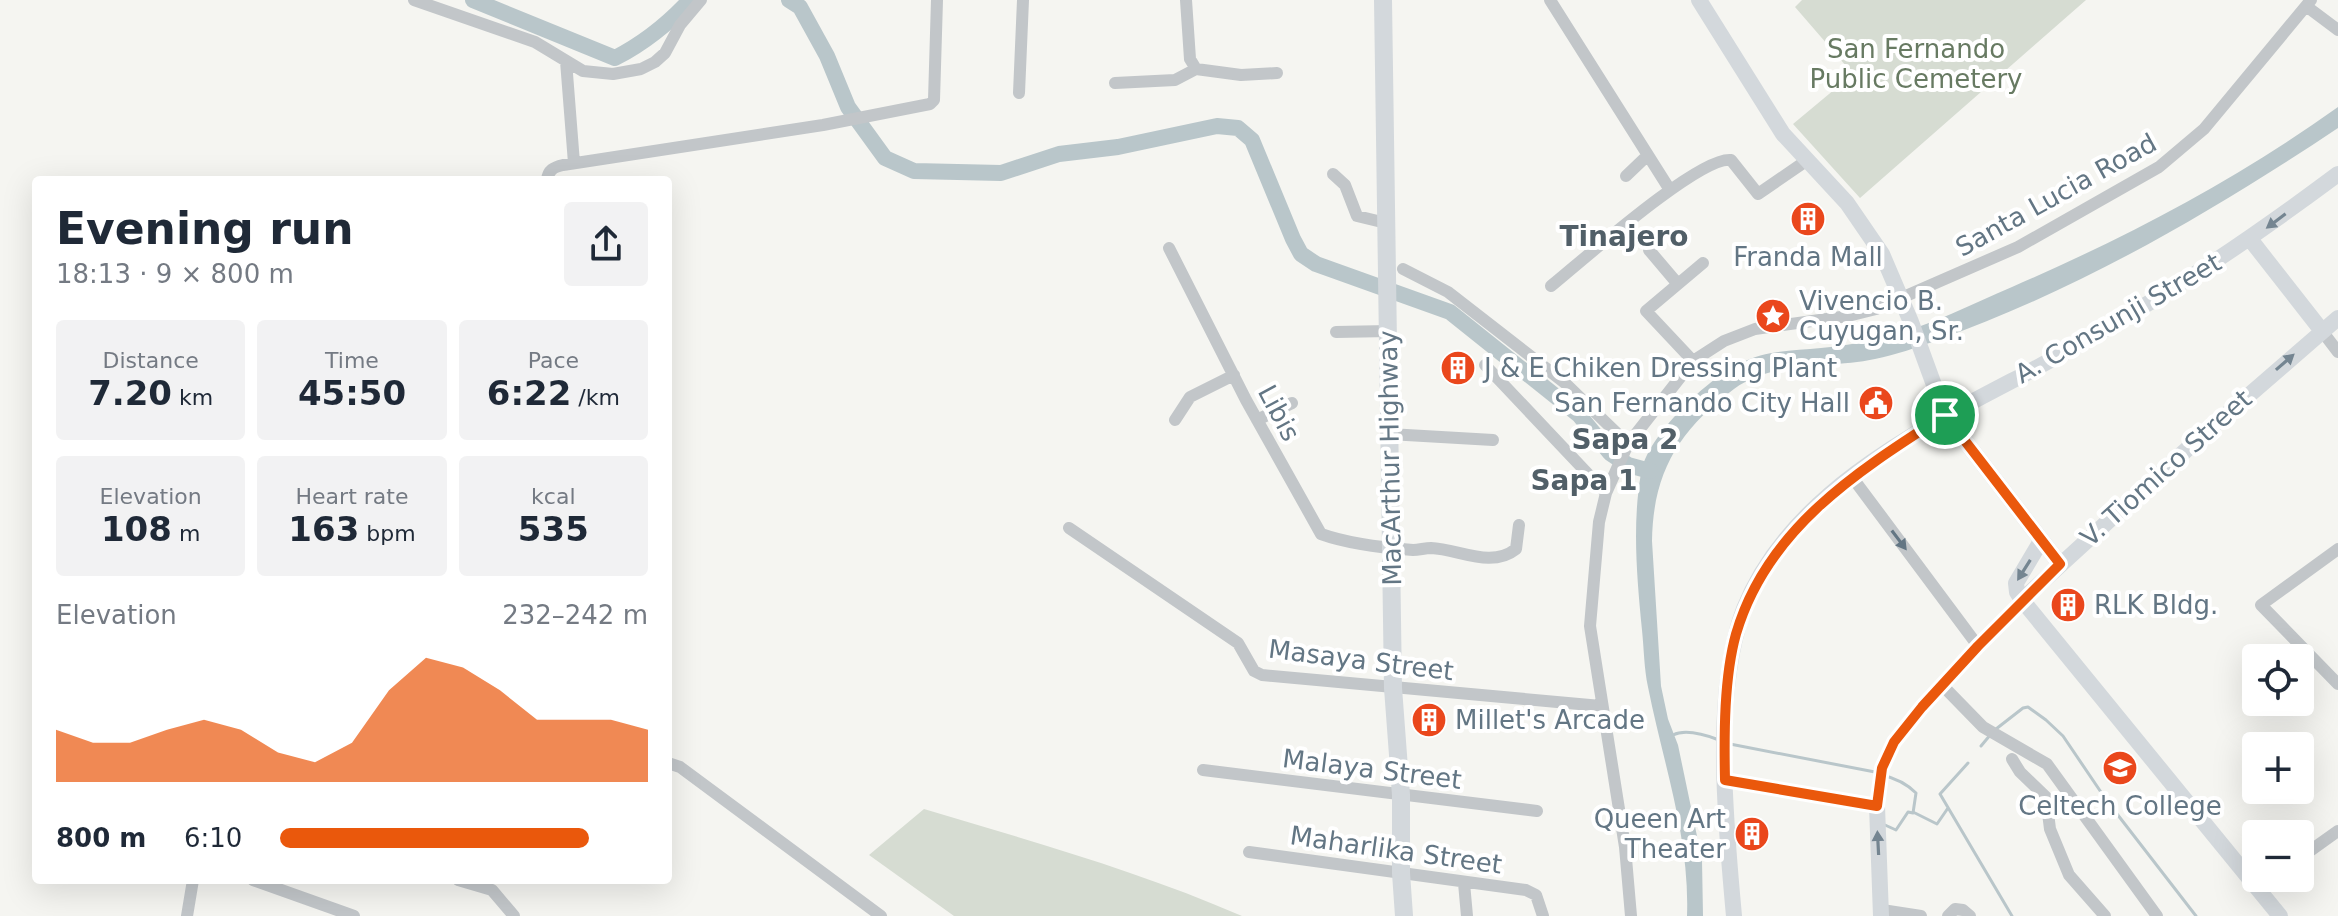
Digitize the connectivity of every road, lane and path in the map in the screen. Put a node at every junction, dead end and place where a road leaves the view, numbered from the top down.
1 (414, 0) edge
2 (701, 0) edge
3 (937, 0) edge
4 (1023, 0) edge
5 (1186, 0) edge
6 (1383, 0) edge
7 (1550, 0) edge
8 (1699, 0) edge
9 (2308, 3) edge
10 (2338, 30) edge
11 (566, 61) junction
12 (1196, 69) junction
13 (1277, 73) dead end
14 (1115, 83) dead end
15 (1019, 93) dead end
16 (1648, 155) junction
17 (1806, 161) junction
18 (574, 163) junction
19 (1333, 174) dead end
20 (2338, 174) edge
21 (547, 176) edge
22 (1626, 176) dead end
23 (1670, 190) junction
24 (1386, 223) junction
25 (2250, 239) junction
26 (1169, 248) dead end
27 (1649, 250) dead end
28 (1703, 263) dead end
29 (1395, 268) junction
30 (1677, 283) junction
31 (1551, 286) dead end
32 (1901, 298) junction
33 (2338, 318) edge
34 (1389, 331) junction
35 (2322, 331) junction
36 (1336, 332) dead end
37 (2338, 352) edge
38 (1693, 361) junction
39 (1485, 365) dead end
40 (1234, 375) junction
41 (1292, 403) dead end
42 (1945, 415) junction
43 (1175, 420) dead end
44 (1257, 420) junction
45 (1389, 434) junction
46 (1493, 440) dead end
47 (1628, 445) junction
48 (1852, 477) junction
49 (1606, 493) junction
50 (1519, 525) dead end
51 (1069, 528) dead end
52 (2041, 541) junction
53 (1391, 547) junction
54 (2338, 549) edge
55 (2060, 564) junction
56 (2022, 600) junction
57 (1978, 646) junction
58 (2338, 684) edge
59 (1942, 685) junction
60 (1393, 688) junction
61 (1601, 706) junction
62 (2012, 759) dead end
63 (672, 764) edge
64 (1203, 770) dead end
65 (1725, 780) junction
66 (2064, 786) junction
67 (1401, 795) junction
68 (2046, 797) junction
69 (1877, 806) junction
70 (1537, 811) dead end
71 (2338, 831) edge
72 (2314, 848) edge
73 (1249, 852) dead end
74 (2242, 868) edge
75 (1401, 873) junction
76 (1464, 883) junction
77 (192, 884) edge
78 (264, 884) edge
79 (472, 884) edge
80 (2261, 892) edge
81 (1882, 913) edge
82 (187, 916) edge
83 (354, 916) edge
84 (514, 916) edge
85 (881, 916) edge
86 (1404, 916) edge
87 (1467, 916) edge
88 (1543, 916) edge
89 (1631, 916) edge
90 (1734, 916) edge
91 (1921, 916) edge
92 (1948, 916) edge
93 (1970, 916) edge
94 (2105, 916) edge
95 (2157, 916) edge
96 (2280, 916) edge

1 - 11 street
2 - 11 street
3 - 18 street
4 - 15 street
5 - 12 street
6 - 24 highway, MacArthur Highway
7 - 16 street
8 - 17 main road
9 - 10 street
9 - 32 street, Santa Lucia Road
11 - 18 street
12 - 13 street
12 - 14 street
16 - 22 street
16 - 23 street
17 - 23 street
17 - 32 main road
18 - 21 street
19 - 24 street
20 -> 25 main road, A. Consunji Street
23 - 31 street
24 - 29 highway, MacArthur Highway
25 - 35 main road
25 - 42 main road, A. Consunji Street
26 - 40 street, Libis
27 - 30 street
28 - 30 street
29 - 34 highway, MacArthur Highway
29 - 47 street
30 - 38 street
32 - 38 street, Santa Lucia Road
32 - 42 main road
33 - 35 main road, V. Tiomico Street
34 - 36 street
34 - 45 highway, MacArthur Highway
35 - 37 street
55 -> 35 main road, V. Tiomico Street
38 - 47 street
39 - 49 street
40 - 43 street
40 - 44 street, Libis
41 - 44 street
42 - 48 main road, A. Consunji Street
42 - 52 main road
44 - 53 street, Libis
45 - 46 street
45 - 53 highway, MacArthur Highway
47 - 49 street
48 -> 57 street
48 - 65 main road, A. Consunji Street
49 - 61 street
50 - 53 street
51 - 60 street, Masaya Street
52 - 55 main road
52 -> 56 main road
53 - 60 highway, MacArthur Highway
54 - 58 street
55 - 56 main road, V. Tiomico Street
56 - 57 street, V. Tiomico Street
56 - 74 main road
57 - 59 street, V. Tiomico Street
59 - 66 street
59 - 69 street, V. Tiomico Street
60 - 61 street, Masaya Street
60 - 67 highway, MacArthur Highway
61 - 89 street
62 - 68 street
63 - 85 street
64 - 67 street, Malaya Street
65 - 69 street
65 - 90 main road, A. Consunji Street
66 - 68 street
66 - 95 street
67 - 70 street, Malaya Street
67 - 75 highway, MacArthur Highway
68 - 94 street
81 -> 69 main road, V. Tiomico Street
71 - 72 street
73 - 75 street, Maharlika Street
75 - 76 street, Maharlika Street
75 - 86 highway, MacArthur Highway
76 - 87 street
76 - 88 street, Maharlika Street
77 - 82 street
78 - 83 street
79 - 84 street
80 - 96 main road
81 - 91 street
92 - 93 street

